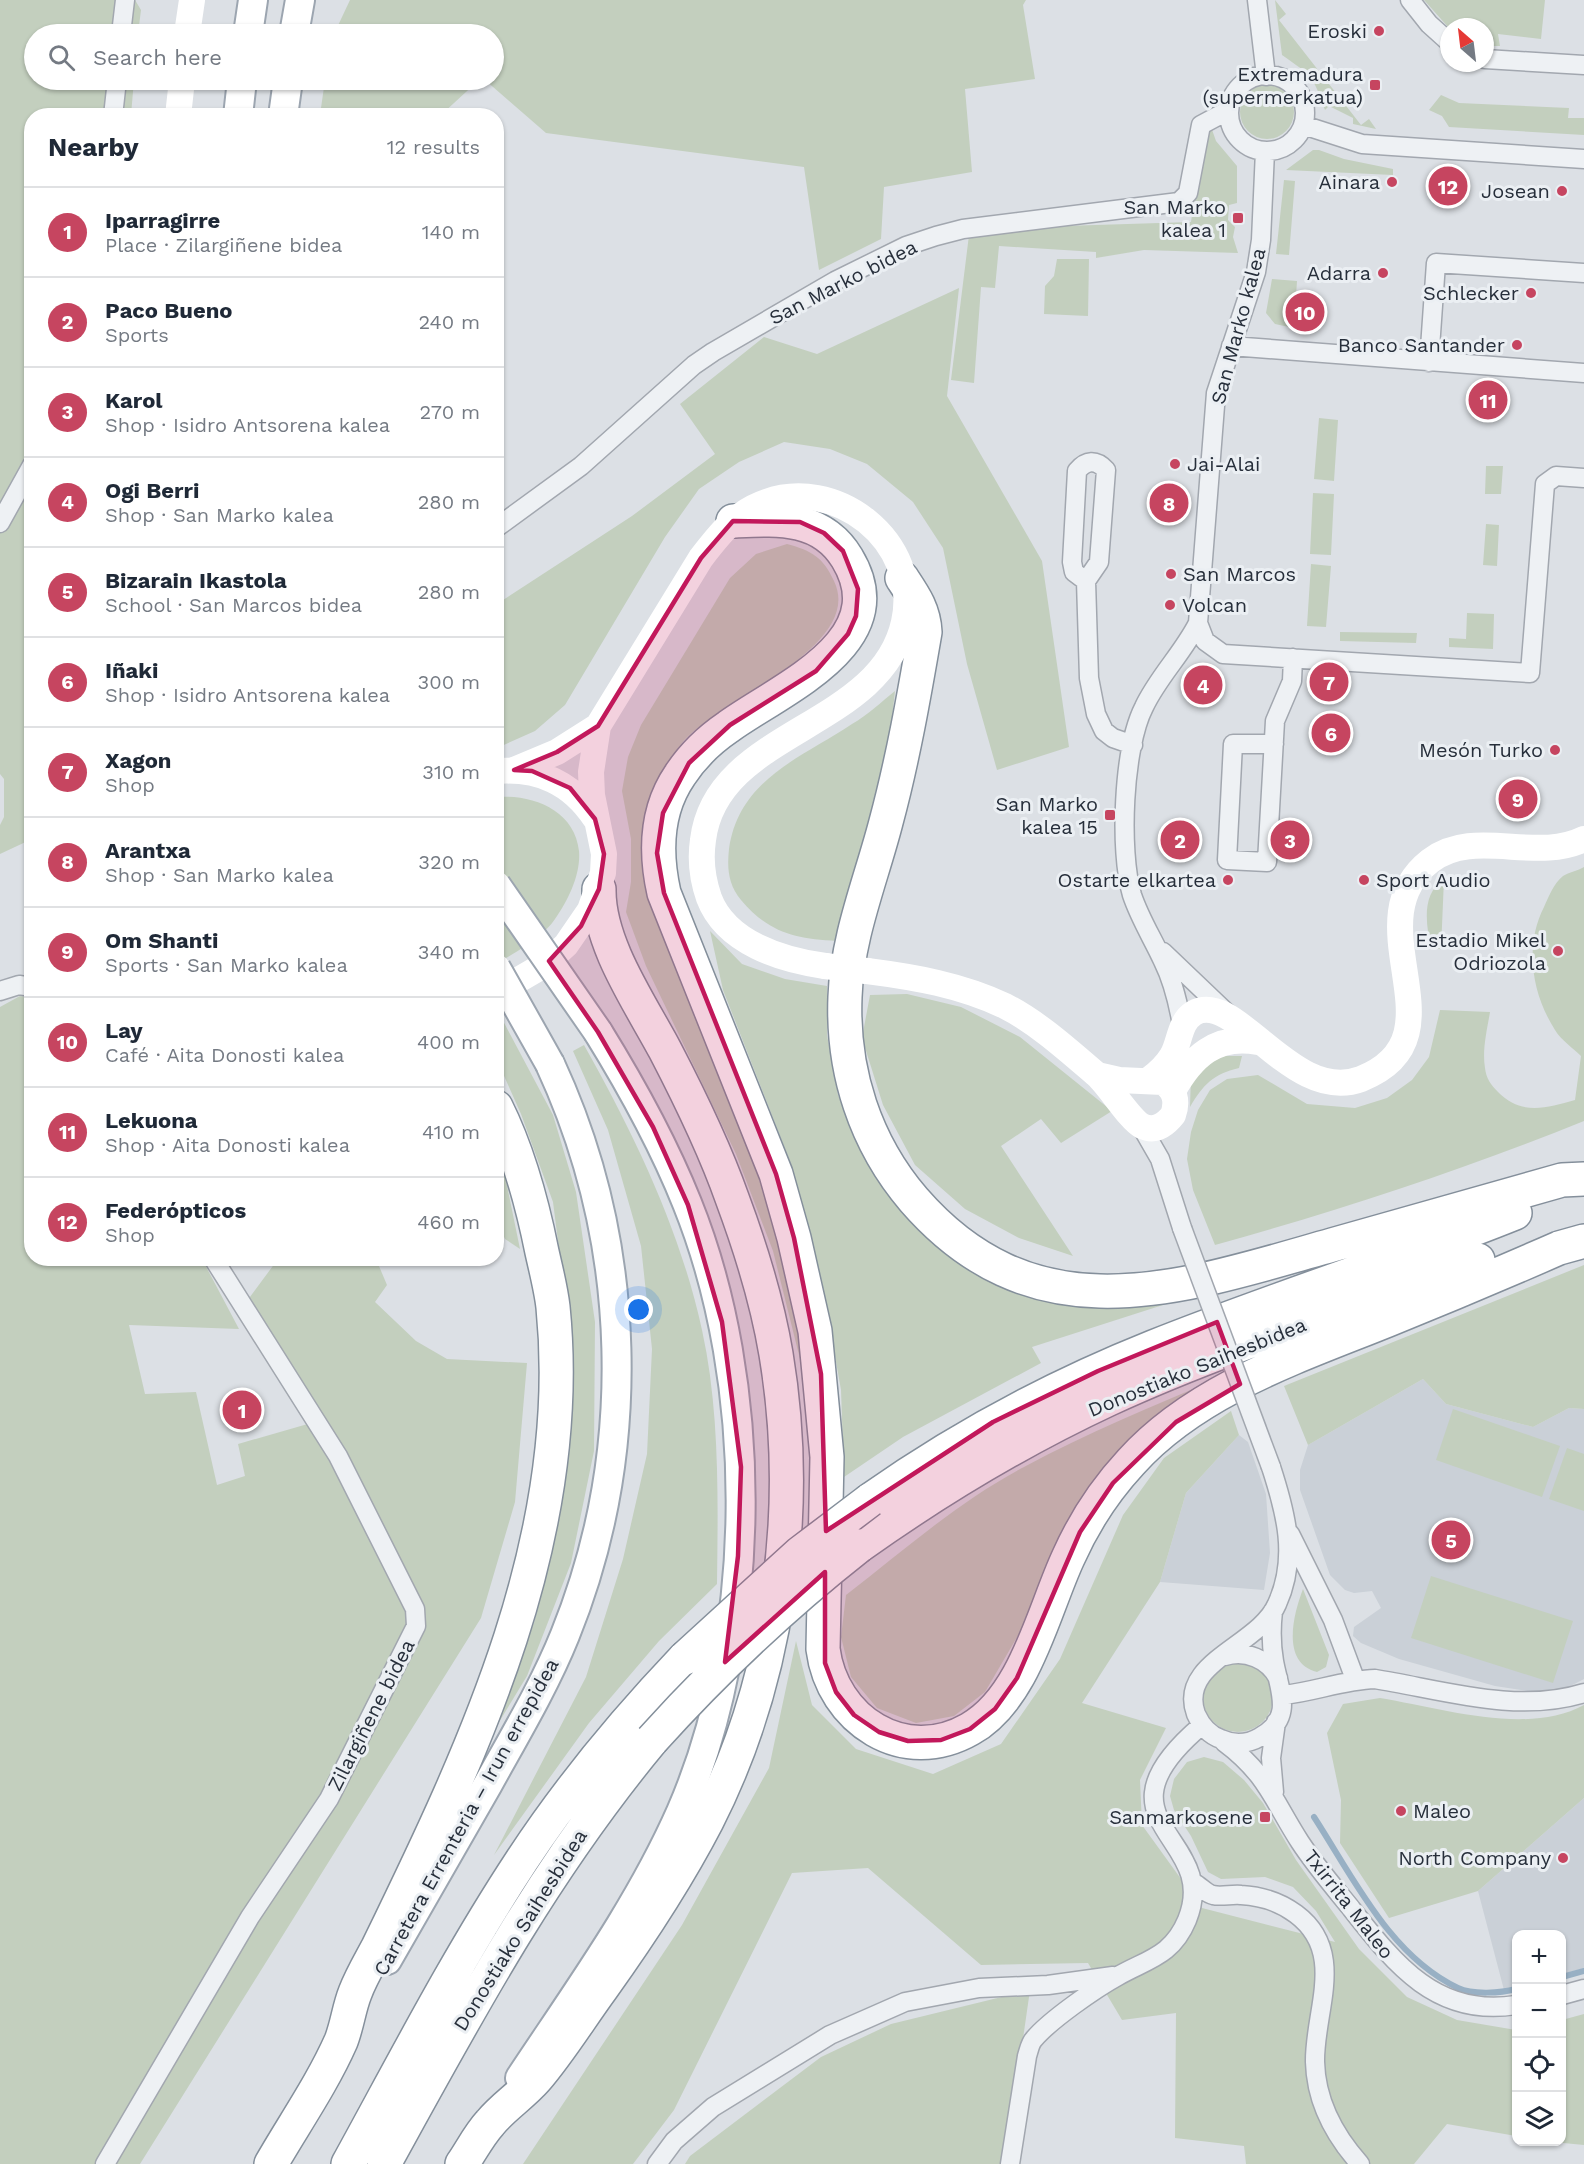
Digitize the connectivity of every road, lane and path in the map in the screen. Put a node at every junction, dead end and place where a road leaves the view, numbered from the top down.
1 (125, 0) edge
2 (175, 0) edge
3 (192, 0) edge
4 (253, 0) edge
5 (300, 0) edge
6 (1257, 0) edge
7 (1410, 0) edge
8 (122, 24) edge
9 (172, 24) edge
10 (188, 24) edge
11 (249, 24) edge
12 (296, 24) edge
13 (1440, 34) edge
14 (1494, 60) edge
15 (1584, 66) edge
16 (1266, 76) junction
17 (116, 90) edge
18 (164, 90) edge
19 (181, 90) edge
20 (241, 90) edge
21 (287, 90) edge
22 (114, 108) edge
23 (162, 108) edge
24 (179, 108) edge
25 (239, 108) edge
26 (284, 108) edge
27 (1229, 110) junction
28 (1303, 125) junction
29 (1265, 151) junction
30 (1584, 159) edge
31 (1584, 273) edge
32 (1231, 346) junction
33 (1429, 362) junction
34 (1584, 373) edge
35 (1584, 478) edge
36 (24, 480) edge
37 (733, 521) junction
38 (504, 522) edge
39 (0, 523) edge
40 (902, 578) junction
41 (1086, 582) junction
42 (1198, 623) junction
43 (1224, 654) junction
44 (1293, 658) junction
45 (1164, 676) junction
46 (598, 726) junction
47 (1133, 744) junction
48 (1274, 744) junction
49 (505, 770) edge
50 (595, 819) junction
51 (1584, 839) edge
52 (599, 889) junction
53 (504, 897) edge
54 (1155, 945) junction
55 (504, 982) edge
56 (24, 986) edge
57 (504, 988) edge
58 (0, 991) edge
59 (1234, 1019) junction
60 (1183, 1026) junction
61 (1258, 1042) junction
62 (1097, 1075) junction
63 (1147, 1080) junction
64 (1179, 1081) junction
65 (1135, 1118) junction
66 (1168, 1122) junction
67 (504, 1123) edge
68 (1166, 1175) junction
69 (1584, 1179) edge
70 (1584, 1186) edge
71 (1584, 1220) edge
72 (1584, 1241) edge
73 (218, 1266) edge
74 (1289, 1532) junction
75 (1274, 1611) junction
76 (1221, 1658) junction
77 (1355, 1679) junction
78 (1282, 1688) junction
79 (1584, 1693) edge
80 (1276, 1722) junction
81 (1202, 1725) junction
82 (1223, 1740) junction
83 (1274, 1794) junction
84 (1194, 1883) junction
85 (1118, 1976) junction
86 (1584, 1989) edge
87 (1566, 1994) edge
88 (1512, 2005) edge
89 (341, 2041) junction
90 (490, 2122) junction
91 (105, 2164) edge
92 (271, 2164) edge
93 (348, 2164) edge
94 (384, 2164) edge
95 (462, 2164) edge
96 (657, 2164) edge
97 (1010, 2164) edge
98 (1360, 2164) edge

1 - 8 street
2 - 9 street
3 - 10 street
4 - 11 main road
5 - 12 main road
6 - 16 street
7 - 13 street
14 - 15 street
16 - 27 street
16 - 28 street
17 - 22 street
18 - 23 street
19 - 24 street
20 - 25 main road
21 - 26 main road
27 - 29 street
27 - 38 street, San Marko bidea
28 - 29 street
28 - 30 street
29 - 32 street, San Marko kalea
31 - 33 street
32 - 33 street
32 - 42 street, San Marko kalea
33 - 34 street
35 - 44 street
36 - 39 street
37 - 40 street
37 - 46 street
37 - 72 highway
40 - 62 street, bridge
40 - 69 highway
41 - 41 street
41 - 47 street
42 - 43 street
42 - 45 street, San Marko kalea
43 - 44 street
43 - 45 street
44 - 48 street
45 - 47 street, San Marko kalea
46 - 49 street
46 - 50 street
47 - 54 street, San Marko kalea
48 - 48 street
49 - 50 street
50 - 52 street
51 - 61 street
52 - 57 street
52 - 90 highway
53 - 90 main road, bridge
54 - 59 street, San Marko kalea
54 - 60 street, San Marko kalea
55 - 89 main road, Carretera Errenteria – Irun errepidea, bridge
56 - 58 street
59 - 60 street
59 - 61 street
60 - 63 street
60 - 64 street, San Marko kalea
61 - 64 street
62 - 63 street
62 - 65 street
63 - 64 street
63 - 65 street
64 - 66 street
65 - 66 street
65 - 68 street
66 - 68 street
67 - 89 highway
68 - 74 street, bridge
70 - 93 highway, Donostiako Saihesbidea, bridge
71 - 94 highway, Donostiako Saihesbidea, bridge
73 - 91 street, Zilargiñene bidea
74 - 75 street
74 - 77 street
75 - 76 street
75 - 78 street
76 - 78 street
76 - 81 street
77 - 78 street
77 - 79 street
78 - 80 street
80 - 82 street
80 - 83 street
81 - 82 street
81 - 84 street
82 - 83 street, Txirrita Maleo
83 - 88 street, Txirrita Maleo
84 - 85 street
84 - 98 street
85 - 96 street
85 - 97 street
86 - 87 street
89 - 92 highway
90 - 95 highway

